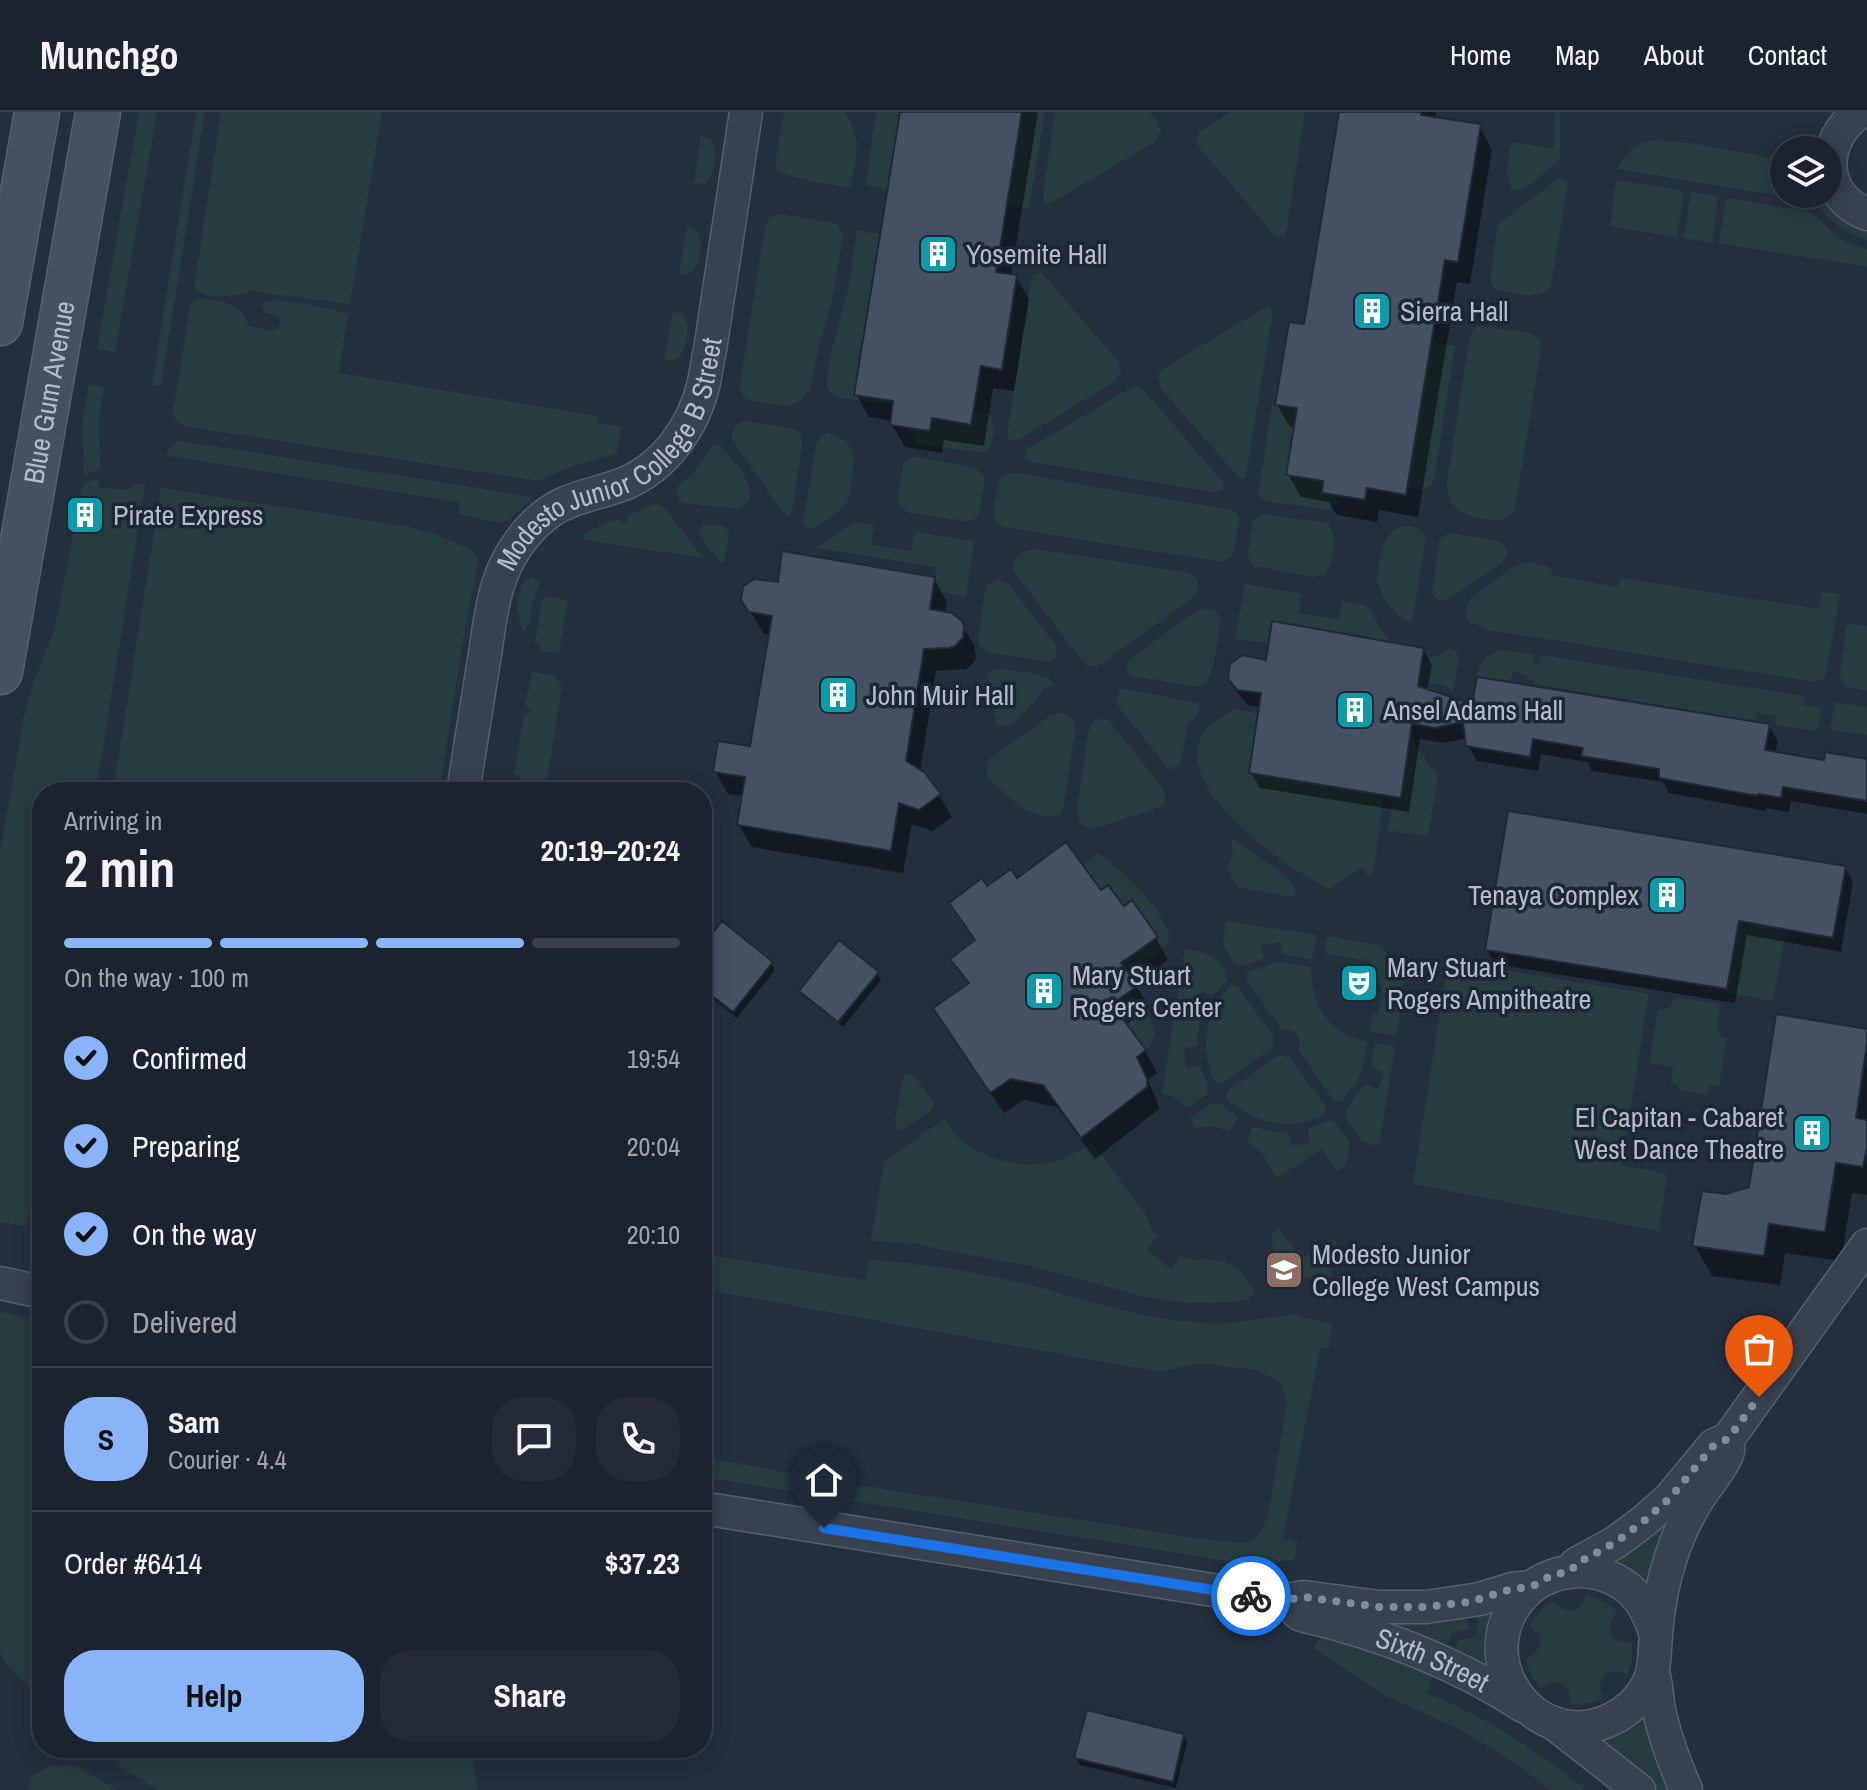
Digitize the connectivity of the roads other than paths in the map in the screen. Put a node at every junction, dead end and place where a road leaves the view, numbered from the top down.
1 (37, 112) edge
2 (98, 112) edge
3 (746, 112) edge
4 (1860, 112) edge
5 (1867, 214) edge
6 (0, 323) edge
7 (0, 672) edge
8 (465, 782) edge
9 (1867, 1245) edge
10 (0, 1283) edge
11 (32, 1290) edge
12 (1728, 1439) junction
13 (712, 1510) edge
14 (1571, 1571) junction
15 (1531, 1587) junction
16 (1281, 1601) junction
17 (1656, 1635) junction
18 (1653, 1672) junction
19 (1542, 1717) junction
20 (1639, 1790) edge
21 (1686, 1790) edge

1 - 6 main road
2 - 7 main road, Blue Gum Avenue
3 - 8 street, Modesto Junior College B Street
4 - 5 street
9 - 12 street
10 - 11 street
12 - 14 street
12 - 17 street
13 - 16 street, Sixth Street
14 - 15 street
14 - 17 street
15 - 16 street, Sixth Street
15 - 19 street
16 - 19 street, Sixth Street
17 - 18 street
18 - 19 street
18 - 21 street
19 - 20 street

